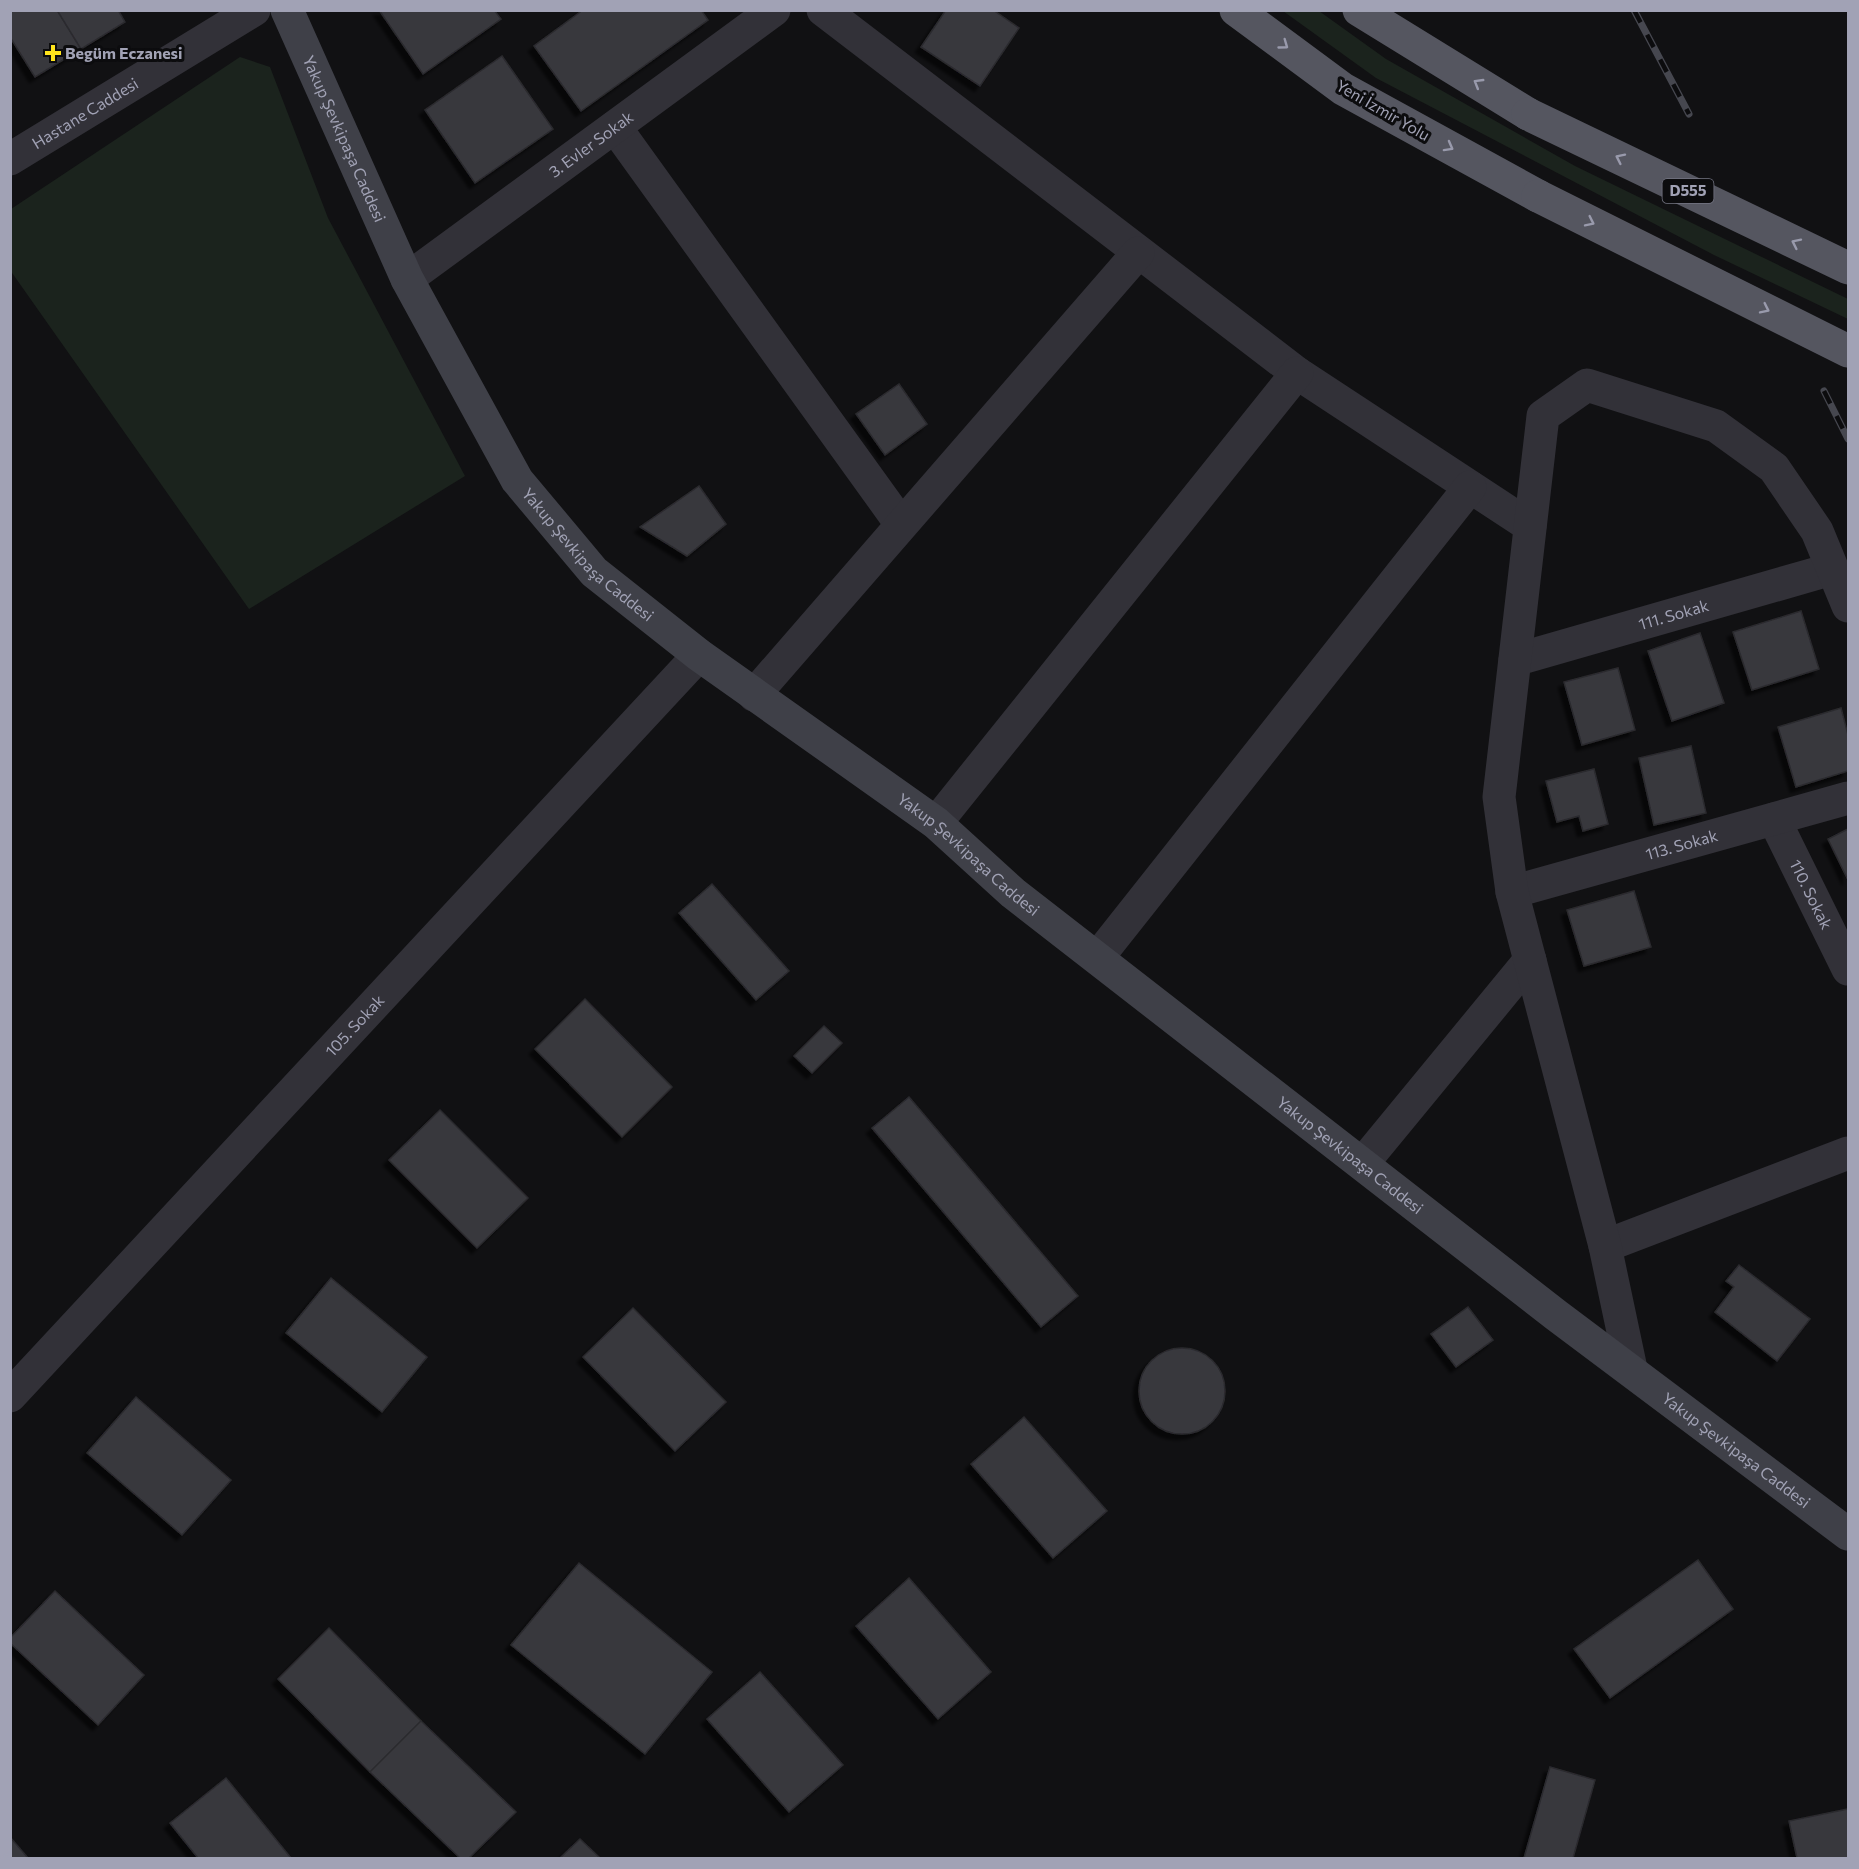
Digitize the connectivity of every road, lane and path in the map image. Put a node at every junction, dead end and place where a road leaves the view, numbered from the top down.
1 (254, 10) edge
2 (287, 10) edge
3 (774, 10) edge
4 (823, 10) edge
5 (1236, 10) edge
6 (1359, 10) edge
7 (615, 127) junction
8 (10, 159) edge
9 (1138, 253) junction
10 (1848, 268) edge
11 (407, 279) junction
12 (1848, 351) edge
13 (1297, 373) junction
14 (1470, 487) junction
15 (902, 524) junction
16 (1530, 526) junction
17 (1832, 569) junction
18 (1848, 606) edge
19 (699, 655) junction
20 (1515, 660) junction
21 (754, 695) junction
22 (1848, 798) edge
23 (1774, 819) junction
24 (936, 823) junction
25 (1512, 892) junction
26 (1098, 957) junction
27 (1530, 960) junction
28 (1848, 969) edge
29 (1848, 1153) edge
30 (1363, 1163) junction
31 (1605, 1246) junction
32 (1631, 1369) junction
33 (10, 1396) edge
34 (1848, 1534) edge

1 - 8 street, Hastane Caddesi
2 - 11 main road, Yakup Şevkipaşa Caddesi
3 - 7 street, 3. Evler Sokak
4 - 9 street
5 -> 12 highway, Yeni İzmir Yolu, bridge
10 -> 6 highway, D555, bridge
7 - 11 street, 3. Evler Sokak
7 - 15 street
9 - 13 street
9 - 15 street
11 - 19 main road, Yakup Şevkipaşa Caddesi
13 - 14 street
13 - 24 street
14 - 16 street
14 - 26 street
15 - 21 street
16 - 17 street
16 - 20 street
17 - 18 street
17 - 20 street, 111. Sokak
19 - 21 main road, Yakup Şevkipaşa Caddesi
19 - 33 street, 105. Sokak
20 - 25 street
21 - 24 main road, Yakup Şevkipaşa Caddesi
22 - 23 street, 113. Sokak
23 - 25 street, 113. Sokak
23 - 28 street, 110. Sokak
24 - 26 main road, Yakup Şevkipaşa Caddesi
25 - 27 street
26 - 30 main road, Yakup Şevkipaşa Caddesi
27 - 30 street
27 - 31 street
29 - 31 street
30 - 32 main road, Yakup Şevkipaşa Caddesi
31 - 32 street
32 - 34 main road, Yakup Şevkipaşa Caddesi

